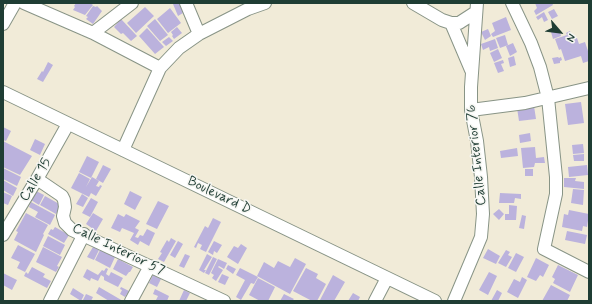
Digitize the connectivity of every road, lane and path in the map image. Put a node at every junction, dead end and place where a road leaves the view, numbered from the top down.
1 (15, 3) edge
2 (24, 3) edge
3 (132, 3) edge
4 (186, 3) edge
5 (265, 3) edge
6 (413, 3) edge
7 (512, 3) edge
8 (476, 8) edge
9 (451, 23) junction
10 (3, 24) edge
11 (93, 33) junction
12 (199, 34) junction
13 (160, 68) junction
14 (472, 73) junction
15 (589, 88) edge
16 (3, 92) edge
17 (548, 98) junction
18 (471, 110) junction
19 (68, 124) junction
20 (123, 150) junction
21 (37, 179) junction
22 (84, 234) junction
23 (3, 235) edge
24 (150, 266) junction
25 (589, 272) edge
26 (387, 278) junction
27 (215, 299) edge
28 (50, 301) edge
29 (131, 301) edge
30 (375, 301) edge
31 (435, 301) edge
32 (454, 301) edge

1 - 10 street
2 - 11 street
3 - 11 street
4 - 12 street
5 - 12 street
6 - 9 street
7 - 17 street
8 - 9 street
8 - 14 street, Calle Interior 76
9 - 14 street
11 - 13 street
12 - 13 street
13 - 20 street
14 - 18 street, Calle Interior 76
15 - 17 street
16 - 19 street, Boulevard D
17 - 18 street
17 - 25 street
18 - 32 street, Calle Interior 76
19 - 20 street, Boulevard D
19 - 21 street, Calle 15
20 - 26 street, Boulevard D
21 - 22 street, Calle Interior 57
21 - 23 street, Calle 15
22 - 24 street, Calle Interior 57
22 - 28 street
24 - 27 street, Calle Interior 57
24 - 29 street
26 - 30 street
26 - 31 street, Boulevard D

